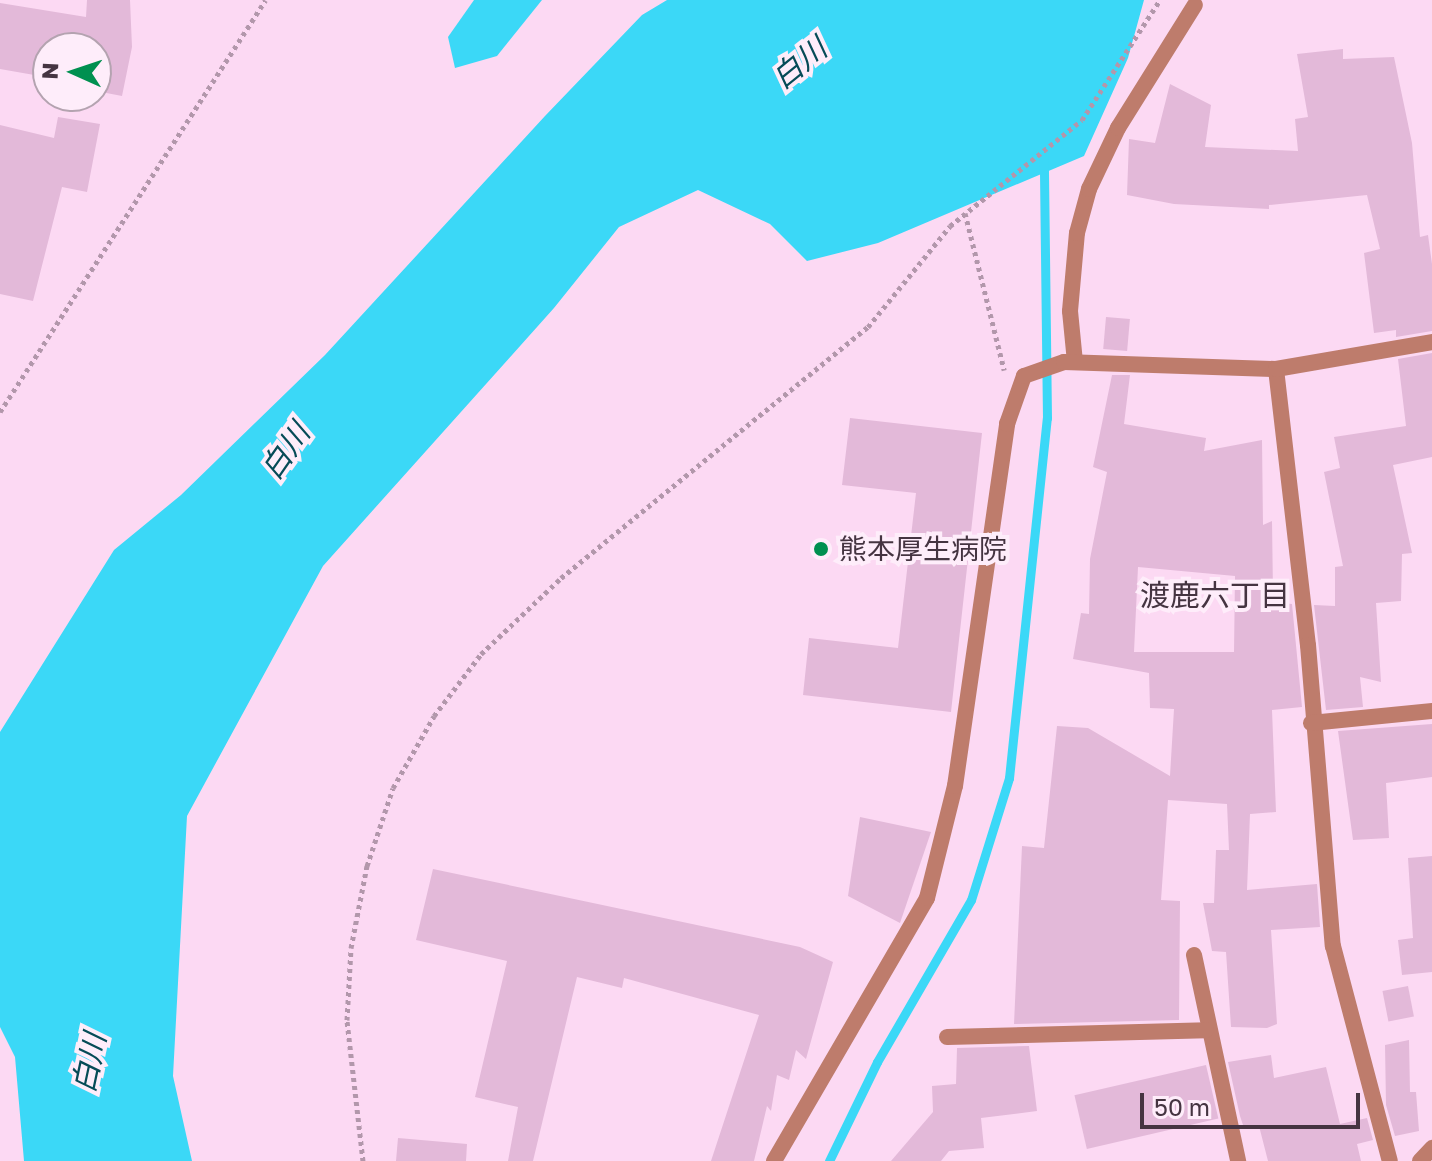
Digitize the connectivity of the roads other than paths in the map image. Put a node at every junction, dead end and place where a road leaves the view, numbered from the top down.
1 (1195, 5) dead end
2 (1432, 342) edge
3 (1070, 362) junction
4 (1276, 369) junction
5 (1432, 711) edge
6 (1311, 723) junction
7 (1194, 955) dead end
8 (1206, 1030) junction
9 (947, 1037) dead end
10 (1432, 1148) edge
11 (774, 1161) edge
12 (1238, 1161) edge
13 (1390, 1161) edge
14 (1420, 1161) edge

1 - 3 street
2 - 4 street
3 - 4 street
3 - 11 street
4 - 6 street
5 - 6 street
6 - 13 street
7 - 8 street
8 - 9 street
8 - 12 street
10 - 14 street

